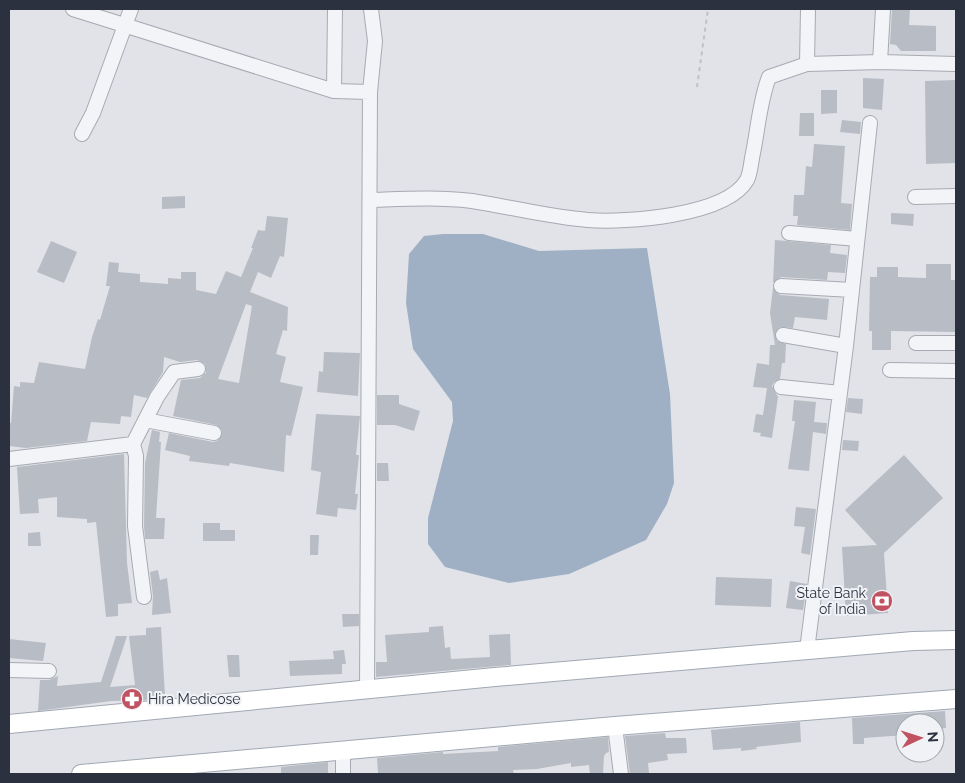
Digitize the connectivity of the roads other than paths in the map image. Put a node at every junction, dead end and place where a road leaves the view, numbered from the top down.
1 (73, 9) edge
2 (131, 9) edge
3 (335, 9) edge
4 (371, 9) edge
5 (808, 9) edge
6 (883, 9) edge
7 (127, 25) junction
8 (880, 62) junction
9 (807, 64) junction
10 (956, 64) edge
11 (334, 91) junction
12 (370, 92) junction
13 (870, 123) dead end
14 (82, 134) dead end
15 (956, 196) edge
16 (915, 197) dead end
17 (370, 200) junction
18 (788, 233) dead end
19 (858, 239) junction
20 (781, 286) dead end
21 (852, 290) junction
22 (783, 335) dead end
23 (916, 343) dead end
24 (956, 343) edge
25 (846, 346) junction
26 (198, 368) dead end
27 (890, 370) dead end
28 (956, 371) edge
29 (781, 387) dead end
30 (840, 393) junction
31 (145, 420) junction
32 (214, 433) dead end
33 (133, 444) junction
34 (9, 459) edge
35 (144, 597) dead end
36 (956, 640) edge
37 (807, 650) junction
38 (9, 670) edge
39 (49, 671) dead end
40 (367, 689) junction
41 (956, 699) edge
42 (9, 724) edge
43 (615, 726) junction
44 (343, 752) junction
45 (80, 774) edge
46 (343, 774) edge
47 (621, 774) edge

1 - 7 street
2 - 7 street
3 - 11 street
4 - 12 street
5 - 9 street
6 - 8 street
7 - 11 street
7 - 14 street
8 - 9 street
8 - 10 street
9 - 17 street
11 - 12 street
12 - 17 street
13 - 19 street
15 - 16 street
17 - 40 street
18 - 19 street
19 - 21 street
20 - 21 street
21 - 25 street
22 - 25 street
23 - 24 street
25 - 30 street
26 - 31 street
27 - 28 street
29 - 30 street
30 - 37 street
31 - 32 street
31 - 33 street
33 - 34 street
33 - 35 street
36 - 37 main road
37 - 40 main road
38 - 39 street
40 - 42 main road
41 - 43 main road
43 - 44 main road
43 - 47 street
44 - 45 main road
44 - 46 street

